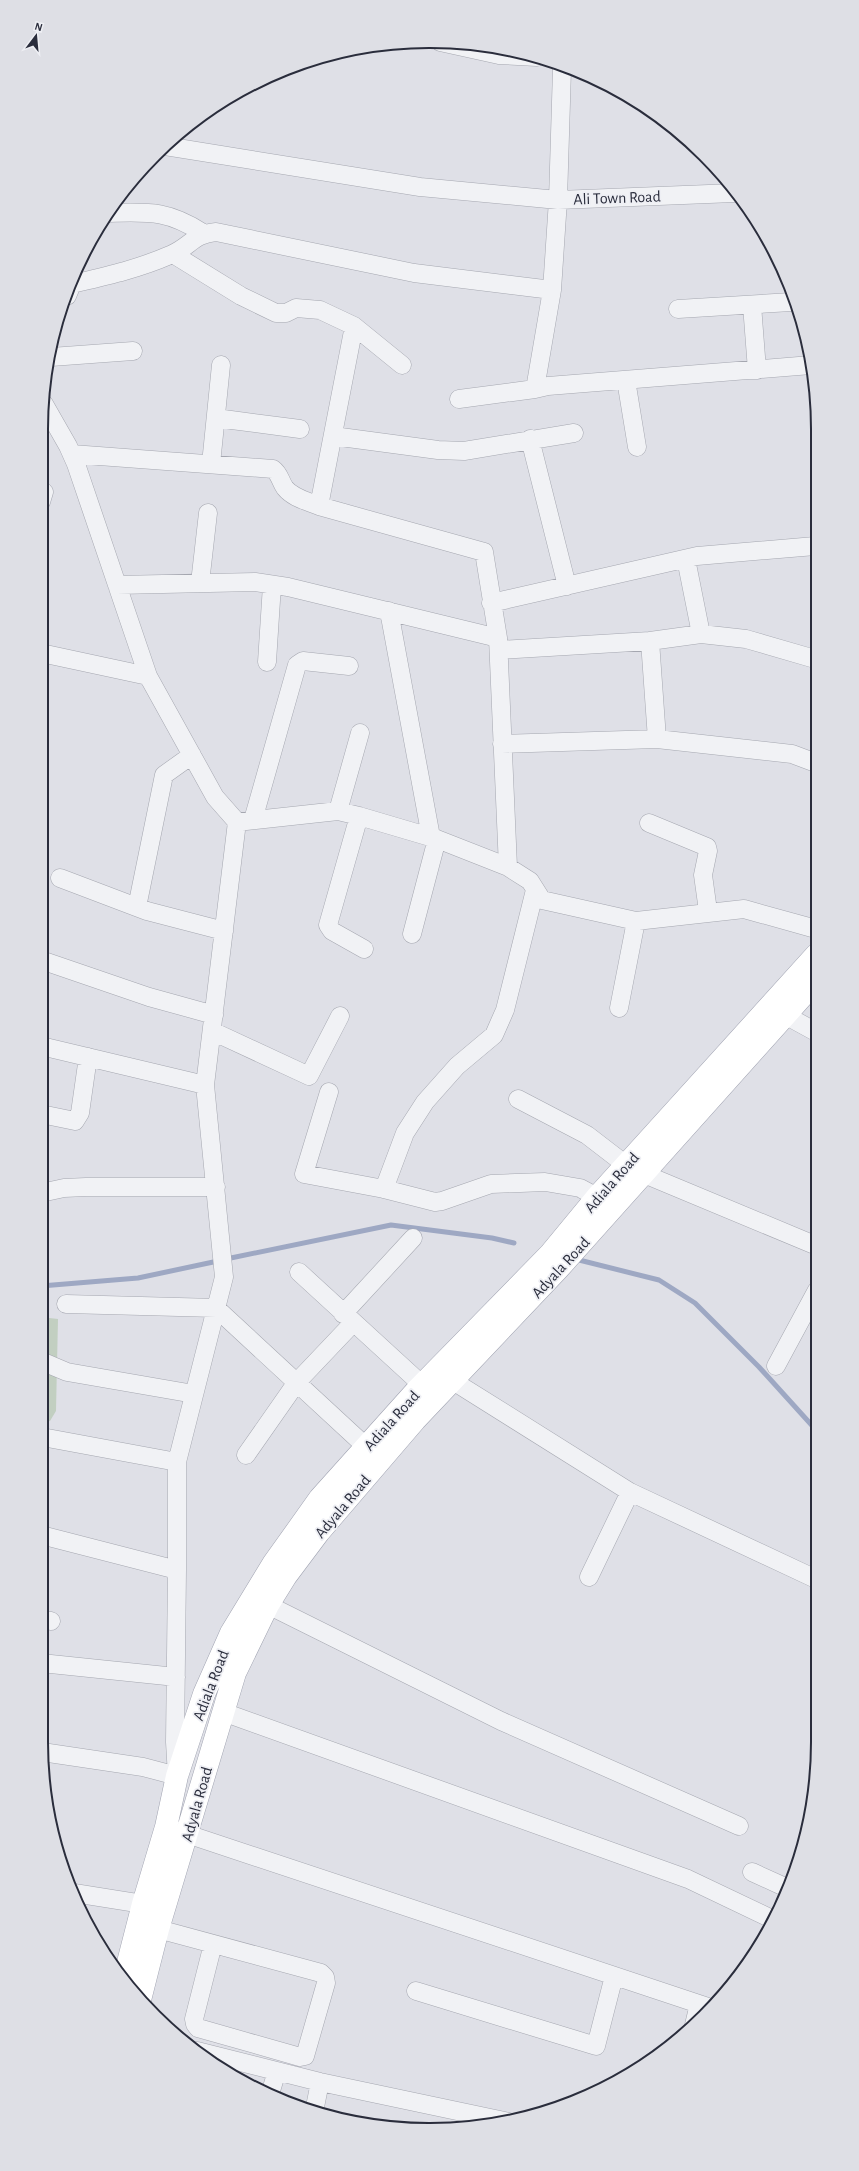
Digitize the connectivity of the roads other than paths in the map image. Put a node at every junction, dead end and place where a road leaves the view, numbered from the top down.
1 (493, 53) edge
2 (505, 55) edge
3 (562, 72) edge
4 (173, 147) edge
5 (726, 190) edge
6 (558, 200) junction
7 (116, 213) edge
8 (203, 233) junction
9 (173, 254) junction
10 (78, 283) edge
11 (552, 290) junction
12 (789, 302) edge
13 (752, 305) junction
14 (678, 309) dead end
15 (354, 326) junction
16 (133, 351) dead end
17 (55, 356) edge
18 (221, 365) dead end
19 (402, 365) dead end
20 (806, 365) edge
21 (757, 370) junction
22 (626, 380) junction
23 (535, 389) junction
24 (460, 399) dead end
25 (49, 412) edge
26 (216, 418) junction
27 (300, 429) dead end
28 (574, 433) dead end
29 (332, 436) junction
30 (530, 439) junction
31 (637, 447) dead end
32 (72, 454) junction
33 (211, 464) junction
34 (319, 506) junction
35 (208, 513) dead end
36 (811, 546) edge
37 (686, 559) junction
38 (200, 584) junction
39 (117, 585) junction
40 (272, 585) junction
41 (567, 586) junction
42 (491, 603) junction
43 (388, 611) junction
44 (701, 634) junction
45 (650, 641) junction
46 (499, 644) junction
47 (48, 655) edge
48 (811, 658) edge
49 (267, 662) dead end
50 (349, 666) dead end
51 (148, 676) junction
52 (360, 733) dead end
53 (657, 739) junction
54 (502, 744) junction
55 (192, 755) junction
56 (811, 761) edge
57 (338, 811) junction
58 (359, 816) junction
59 (245, 821) junction
60 (649, 822) dead end
61 (434, 838) junction
62 (508, 867) junction
63 (60, 878) dead end
64 (535, 890) junction
65 (137, 907) junction
66 (708, 911) junction
67 (636, 921) junction
68 (811, 929) edge
69 (224, 931) junction
70 (412, 934) dead end
71 (364, 949) dead end
72 (811, 961) edge
73 (48, 962) edge
74 (811, 986) edge
75 (619, 1008) dead end
76 (785, 1015) junction
77 (340, 1016) dead end
78 (213, 1023) junction
79 (811, 1029) edge
80 (48, 1048) edge
81 (88, 1057) junction
82 (205, 1085) junction
83 (329, 1092) dead end
84 (518, 1100) dead end
85 (48, 1115) edge
86 (635, 1170) junction
87 (216, 1187) junction
88 (384, 1189) junction
89 (48, 1191) edge
90 (597, 1197) junction
91 (413, 1238) dead end
92 (811, 1243) edge
93 (299, 1272) dead end
94 (66, 1304) dead end
95 (216, 1308) junction
96 (811, 1313) edge
97 (348, 1318) junction
98 (48, 1364) edge
99 (776, 1366) dead end
100 (453, 1380) junction
101 (297, 1382) junction
102 (429, 1392) junction
103 (194, 1394) junction
104 (48, 1438) edge
105 (374, 1453) junction
106 (246, 1455) dead end
107 (177, 1462) junction
108 (630, 1492) junction
109 (48, 1537) edge
110 (177, 1570) junction
111 (589, 1577) dead end
112 (811, 1577) edge
113 (268, 1605) junction
114 (48, 1664) edge
115 (176, 1677) junction
116 (223, 1712) junction
117 (48, 1753) edge
118 (177, 1776) junction
119 (740, 1826) dead end
120 (166, 1827) junction
121 (187, 1834) junction
122 (752, 1872) dead end
123 (783, 1886) edge
124 (80, 1894) edge
125 (143, 1904) junction
126 (768, 1917) edge
127 (158, 1929) junction
128 (213, 1944) junction
129 (126, 1972) edge
130 (614, 1976) junction
131 (416, 1991) dead end
132 (142, 1992) edge
133 (704, 2006) edge
134 (212, 2055) edge
135 (277, 2071) junction
136 (320, 2082) junction
137 (272, 2089) edge
138 (315, 2105) edge
139 (491, 2118) edge

1 - 2 street
3 - 6 street, Ali Town Road
4 - 6 street
5 - 6 street, Ali Town Road
6 - 11 street
7 - 8 street
8 - 9 street
8 - 11 street
9 - 10 street
9 - 15 street
11 - 23 street
12 - 13 street
13 - 14 street
13 - 21 street
15 - 19 street
15 - 29 street
16 - 17 street
18 - 26 street
20 - 21 street
21 - 22 street
22 - 23 street
22 - 31 street
23 - 24 street
25 - 32 street
26 - 27 street
26 - 33 street
28 - 30 street
29 - 30 street
29 - 34 street
30 - 41 street
32 - 33 street
32 - 39 street
33 - 34 street
34 - 42 street
35 - 38 street
36 - 37 street
37 - 41 street
37 - 44 street
38 - 39 street
38 - 40 street
39 - 51 street
40 - 43 street
40 - 49 street
41 - 42 street
42 - 46 street
43 - 46 street
43 - 61 street
44 - 45 street
44 - 48 street
45 - 46 street
45 - 53 street
46 - 54 street
47 - 51 street
50 - 59 street
51 - 55 street
52 - 57 street
53 - 54 street
53 - 56 street
54 - 62 street
55 - 59 street
55 - 65 street
57 - 58 street
57 - 59 street
58 - 61 street
58 - 71 street
59 - 69 street
60 - 66 street
61 - 62 street
61 - 70 street
62 - 64 street
63 - 65 street
64 - 67 street
64 - 88 street
65 - 69 street
66 - 67 street
66 - 68 street
67 - 75 street
69 - 78 street
72 - 86 main road, Adiala Road
73 - 78 street
74 - 76 main road, Adyala Road
76 - 79 street
76 - 86 main road, Adyala Road
77 - 78 street
78 - 82 street
80 - 81 street
81 - 82 street
81 - 85 street
82 - 87 street
83 - 88 street
84 - 86 street
86 - 90 main road, Adiala Road
86 - 92 street
86 - 100 main road, Adyala Road
87 - 89 street
87 - 95 street
88 - 90 street
90 - 102 main road, Adiala Road
91 - 97 street
93 - 97 street
94 - 95 street
95 - 101 street
95 - 103 street
96 - 99 street
97 - 101 street
97 - 102 street
98 - 103 street
100 - 102 main road, Adyala Road
100 - 108 street
101 - 105 street
101 - 106 street
102 - 105 main road, Adiala Road
103 - 107 street
104 - 107 street
105 - 113 main road, Adyala Road
105 - 118 main road, Adiala Road
107 - 110 street
108 - 111 street
108 - 112 street
109 - 110 street
110 - 115 street
113 - 116 main road, Adyala Road
113 - 119 street
114 - 115 street
115 - 118 street
116 - 121 main road, Adyala Road
116 - 126 street
117 - 118 street
118 - 120 main road, Adiala Road
120 - 121 street
120 - 125 main road, Adiala Road
121 - 127 main road, Adyala Road
121 - 130 street
122 - 123 street
124 - 125 street
125 - 129 main road, Adiala Road
127 - 128 street
127 - 132 main road, Adyala Road
128 - 128 street
130 - 131 street
130 - 133 street
134 - 135 street
135 - 136 street
135 - 137 street
136 - 138 street
136 - 139 street

